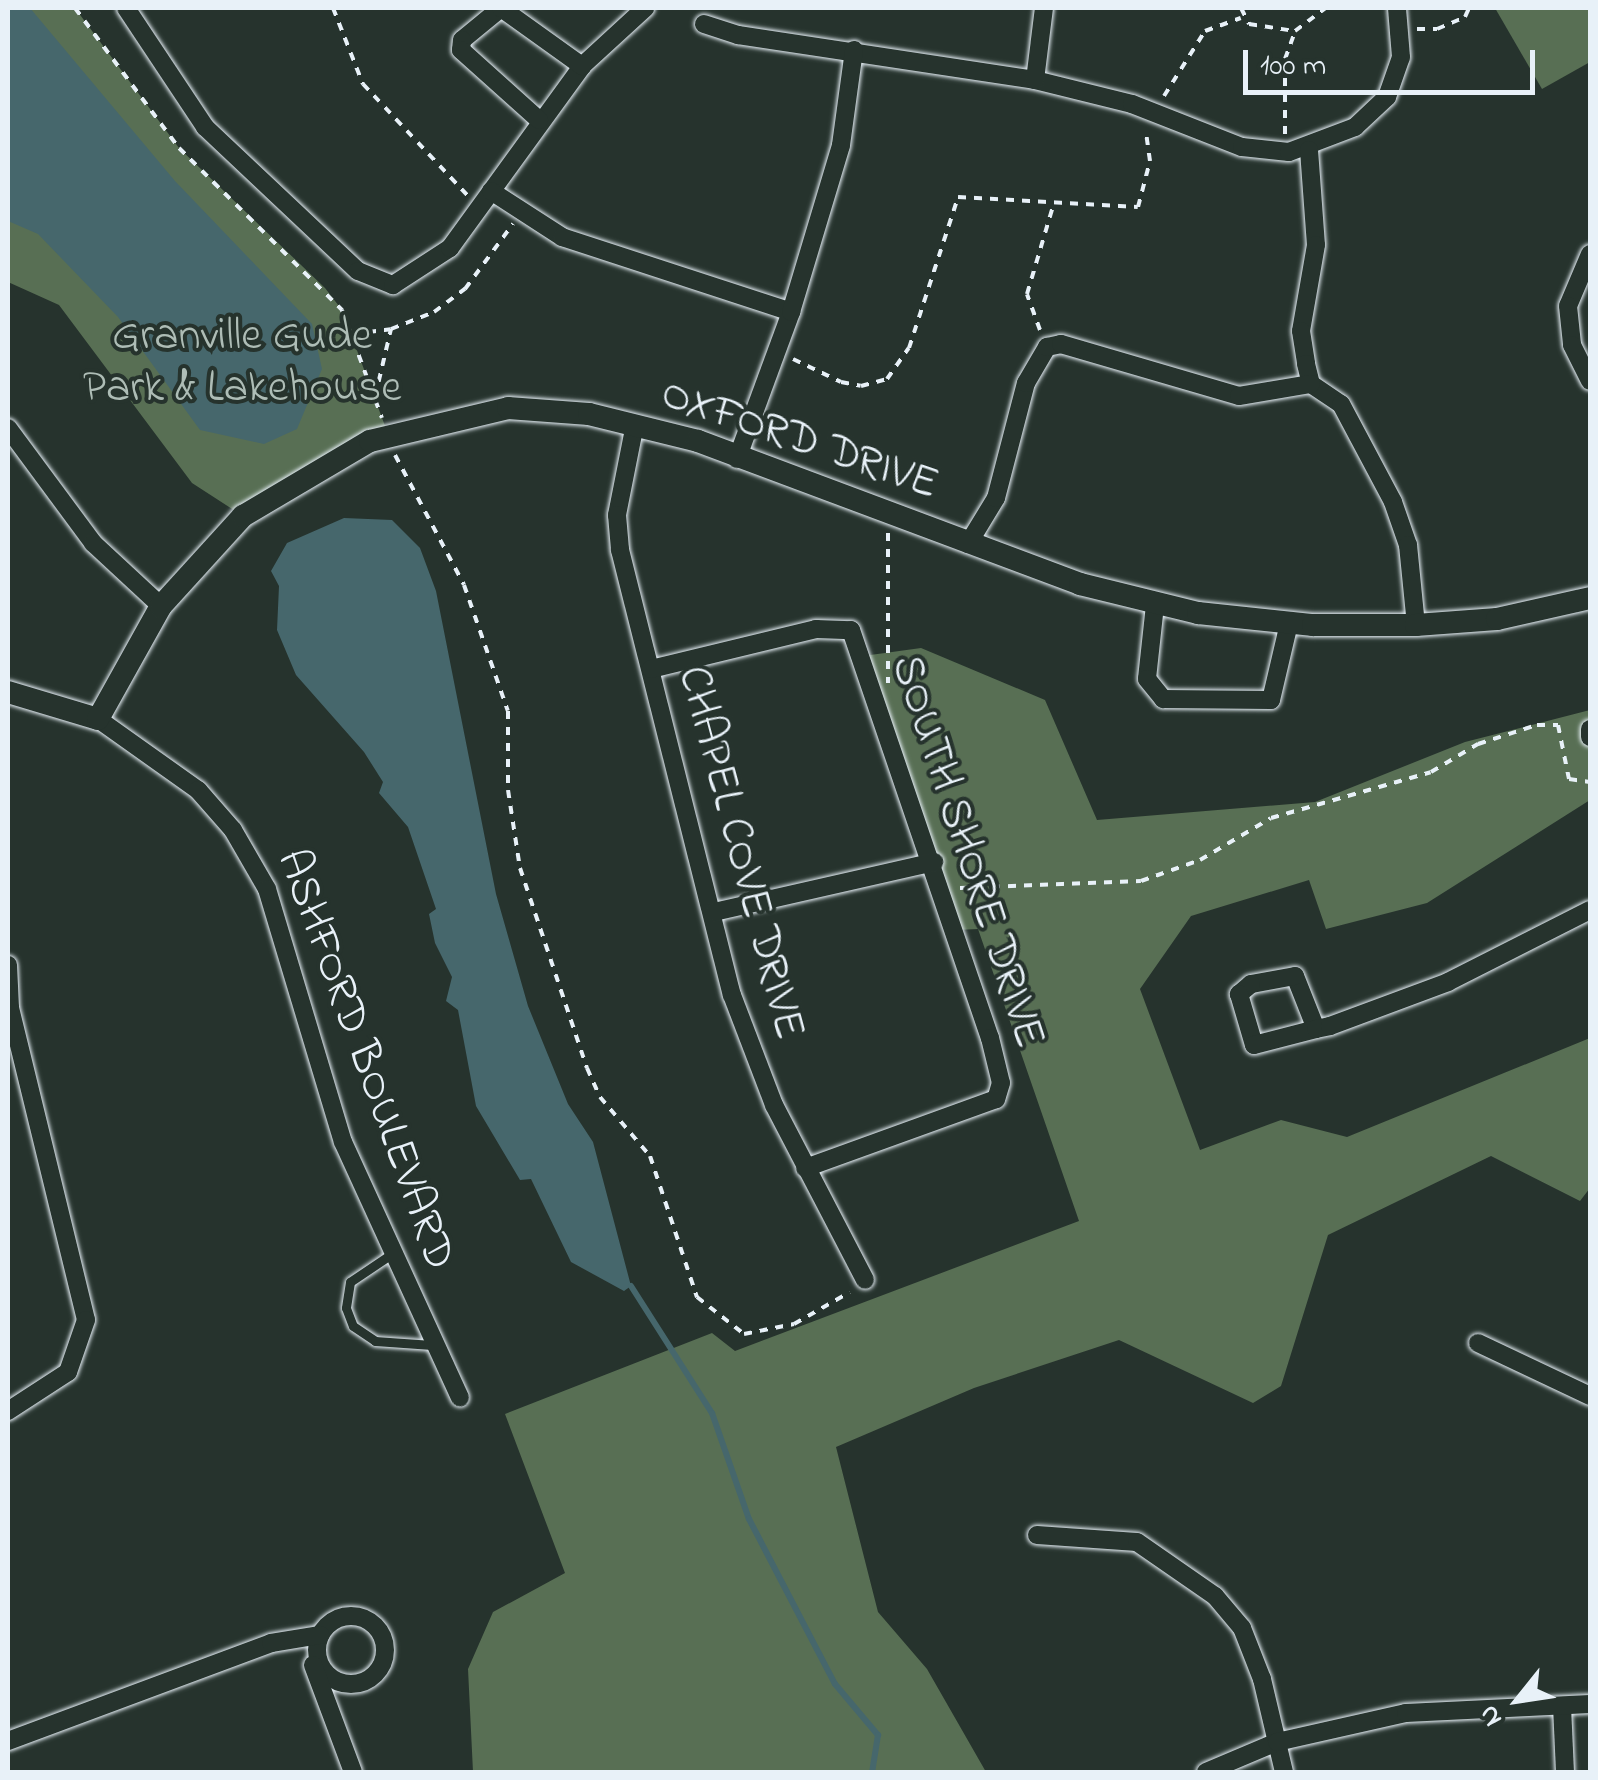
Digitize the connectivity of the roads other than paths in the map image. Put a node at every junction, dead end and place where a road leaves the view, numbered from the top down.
1 (126, 8) edge
2 (501, 8) edge
3 (644, 8) edge
4 (1044, 8) edge
5 (1396, 8) edge
6 (704, 24) dead end
7 (854, 50) junction
8 (582, 66) junction
9 (1035, 80) junction
10 (539, 120) junction
11 (1308, 150) junction
12 (490, 191) junction
13 (1590, 254) edge
14 (791, 312) junction
15 (1590, 382) edge
16 (1311, 384) junction
17 (635, 424) junction
18 (8, 428) edge
19 (737, 459) junction
20 (968, 544) junction
21 (1590, 598) edge
22 (1155, 605) junction
23 (161, 606) junction
24 (1289, 623) junction
25 (1416, 625) junction
26 (652, 669) junction
27 (8, 692) edge
28 (98, 720) junction
29 (1590, 728) edge
30 (1590, 738) edge
31 (934, 862) junction
32 (1590, 910) edge
33 (714, 912) junction
34 (8, 965) edge
35 (9, 1007) edge
36 (1316, 1030) junction
37 (805, 1168) junction
38 (390, 1255) junction
39 (865, 1280) road end
40 (1478, 1343) dead end
41 (432, 1345) junction
42 (1590, 1396) edge
43 (460, 1398) dead end
44 (8, 1411) edge
45 (1037, 1534) dead end
46 (320, 1635) dead end
47 (282, 1641) junction
48 (1590, 1704) edge
49 (1562, 1706) junction
50 (8, 1741) edge
51 (1277, 1742) junction
52 (354, 1772) edge
53 (1206, 1772) edge
54 (1284, 1772) edge
55 (1566, 1772) edge

1 - 12 street
2 - 8 street
2 - 10 street
3 - 8 street
4 - 9 street
5 - 11 street
6 - 7 street
7 - 9 street
7 - 14 street
8 - 10 street
9 - 11 street
10 - 12 street
11 - 16 street
12 - 14 street
13 - 15 street
14 - 19 street
16 - 20 street
16 - 25 street
17 - 19 street, OXFORD DRIVE
17 - 23 street, OXFORD DRIVE
17 - 26 street, CHAPEL COVE DRIVE
18 - 23 street
19 - 20 street, OXFORD DRIVE
20 - 22 street, OXFORD DRIVE
21 - 25 street, OXFORD DRIVE
22 - 24 street, OXFORD DRIVE
22 - 24 street
23 - 28 street, OXFORD DRIVE
24 - 25 street, OXFORD DRIVE
26 - 31 street, SOUTH SHORE DRIVE
26 - 33 street, CHAPEL COVE DRIVE
27 - 28 street, ASHFORD BOULEVARD
28 - 38 street, ASHFORD BOULEVARD
29 - 30 street
31 - 33 street
31 - 37 street, SOUTH SHORE DRIVE
32 - 36 street
33 - 37 street, CHAPEL COVE DRIVE
34 - 35 street
35 - 44 street
36 - 36 street
37 - 39 street, CHAPEL COVE DRIVE
38 - 41 street, ASHFORD BOULEVARD
38 - 41 lane
40 - 42 street
41 - 43 street, ASHFORD BOULEVARD
45 - 51 street
46 - 47 street
47 - 50 street
47 - 52 street
48 - 49 street
49 - 51 street
49 - 55 street
51 - 53 street
51 - 54 street

